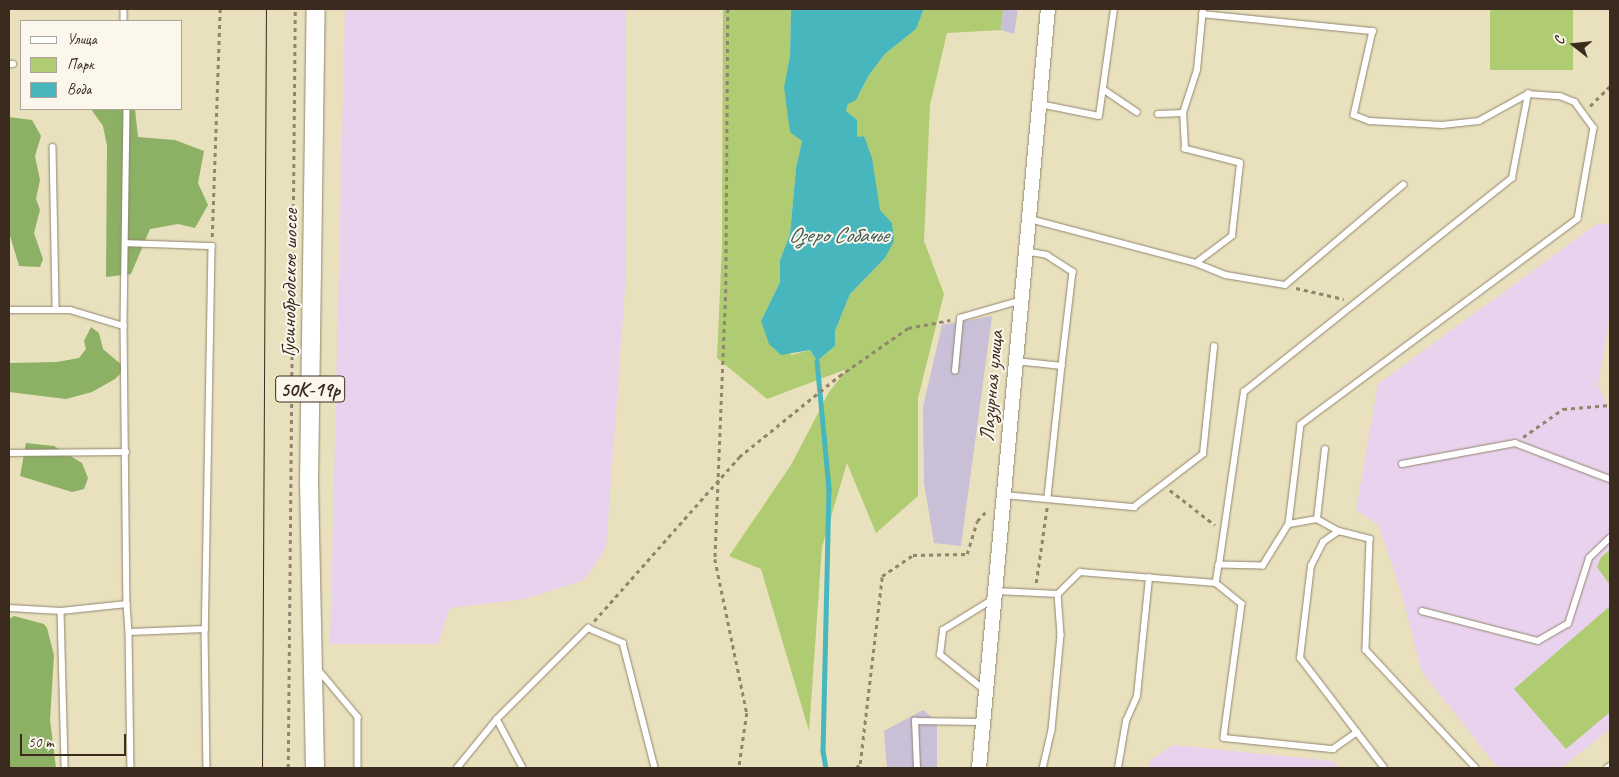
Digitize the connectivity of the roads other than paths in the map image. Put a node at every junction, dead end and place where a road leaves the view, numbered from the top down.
1 (316, 9) edge
2 (1048, 9) edge
3 (1114, 9) edge
4 (1203, 11) edge
5 (1103, 89) junction
6 (1528, 94) junction
7 (1038, 103) junction
8 (127, 110) edge
9 (1138, 112) dead end
10 (1183, 112) junction
11 (1158, 114) dead end
12 (53, 147) dead end
13 (1403, 185) dead end
14 (1027, 218) junction
15 (125, 243) junction
16 (1024, 251) junction
17 (1196, 263) junction
18 (1019, 301) junction
19 (9, 310) edge
20 (56, 310) junction
21 (124, 326) junction
22 (1214, 347) dead end
23 (1014, 361) junction
24 (1062, 366) junction
25 (955, 371) dead end
26 (1325, 449) dead end
27 (126, 452) junction
28 (9, 454) edge
29 (1402, 464) dead end
30 (1610, 479) edge
31 (1001, 495) junction
32 (1048, 498) junction
33 (1317, 519) junction
34 (1289, 524) junction
35 (1340, 531) junction
36 (1610, 538) edge
37 (1220, 565) junction
38 (1149, 578) junction
39 (1216, 583) junction
40 (1058, 594) junction
41 (992, 595) junction
42 (127, 604) junction
43 (9, 608) edge
44 (61, 611) junction
45 (1422, 611) dead end
46 (205, 629) junction
47 (129, 632) junction
48 (313, 662) junction
49 (984, 690) junction
50 (497, 719) junction
51 (982, 722) junction
52 (1356, 732) junction
53 (1610, 766) edge
54 (65, 768) edge
55 (131, 768) edge
56 (207, 768) edge
57 (315, 768) edge
58 (358, 768) edge
59 (457, 768) edge
60 (523, 768) edge
61 (655, 768) edge
62 (917, 768) edge
63 (979, 768) edge
64 (1043, 768) edge
65 (1118, 768) edge
66 (1384, 768) edge
67 (1476, 768) edge
68 (1607, 768) edge

1 - 48 main road, Гусинобродское шоссе / 50К-19р
2 - 7 street, Лазурная улица
3 - 5 lane
4 - 6 lane
4 - 10 lane
5 - 7 lane
5 - 9 lane
6 - 34 lane
6 - 37 lane
7 - 14 street, Лазурная улица
8 - 15 lane
10 - 11 lane
10 - 17 lane
12 - 20 lane
13 - 17 lane
14 - 16 street, Лазурная улица
14 - 17 lane
15 - 21 lane
15 - 46 lane
16 - 18 street, Лазурная улица
16 - 24 lane
18 - 23 street, Лазурная улица
18 - 25 lane
19 - 20 lane
20 - 21 lane
21 - 27 lane
22 - 32 lane
23 - 24 lane
23 - 31 street, Лазурная улица
24 - 32 lane
26 - 33 lane
27 - 28 lane
27 - 42 lane
29 - 30 lane
31 - 32 lane
31 - 41 street, Лазурная улица
33 - 34 lane
33 - 35 lane
34 - 37 lane
35 - 52 lane
35 - 67 lane
36 - 45 lane
37 - 39 lane
38 - 39 lane
38 - 40 lane
38 - 65 lane
39 - 52 lane
40 - 41 lane
40 - 64 lane
41 - 49 street, Лазурная улица
41 - 49 lane
42 - 44 lane
42 - 47 lane
43 - 44 lane
44 - 54 lane
46 - 47 lane
46 - 56 lane
47 - 55 lane
48 - 57 main road, Гусинобродское шоссе / 50К-19р
48 - 58 lane
49 - 51 street, Лазурная улица
50 - 59 lane
50 - 60 lane
50 - 61 lane
51 - 62 lane
51 - 63 street, Лазурная улица
52 - 66 lane
53 - 68 lane

